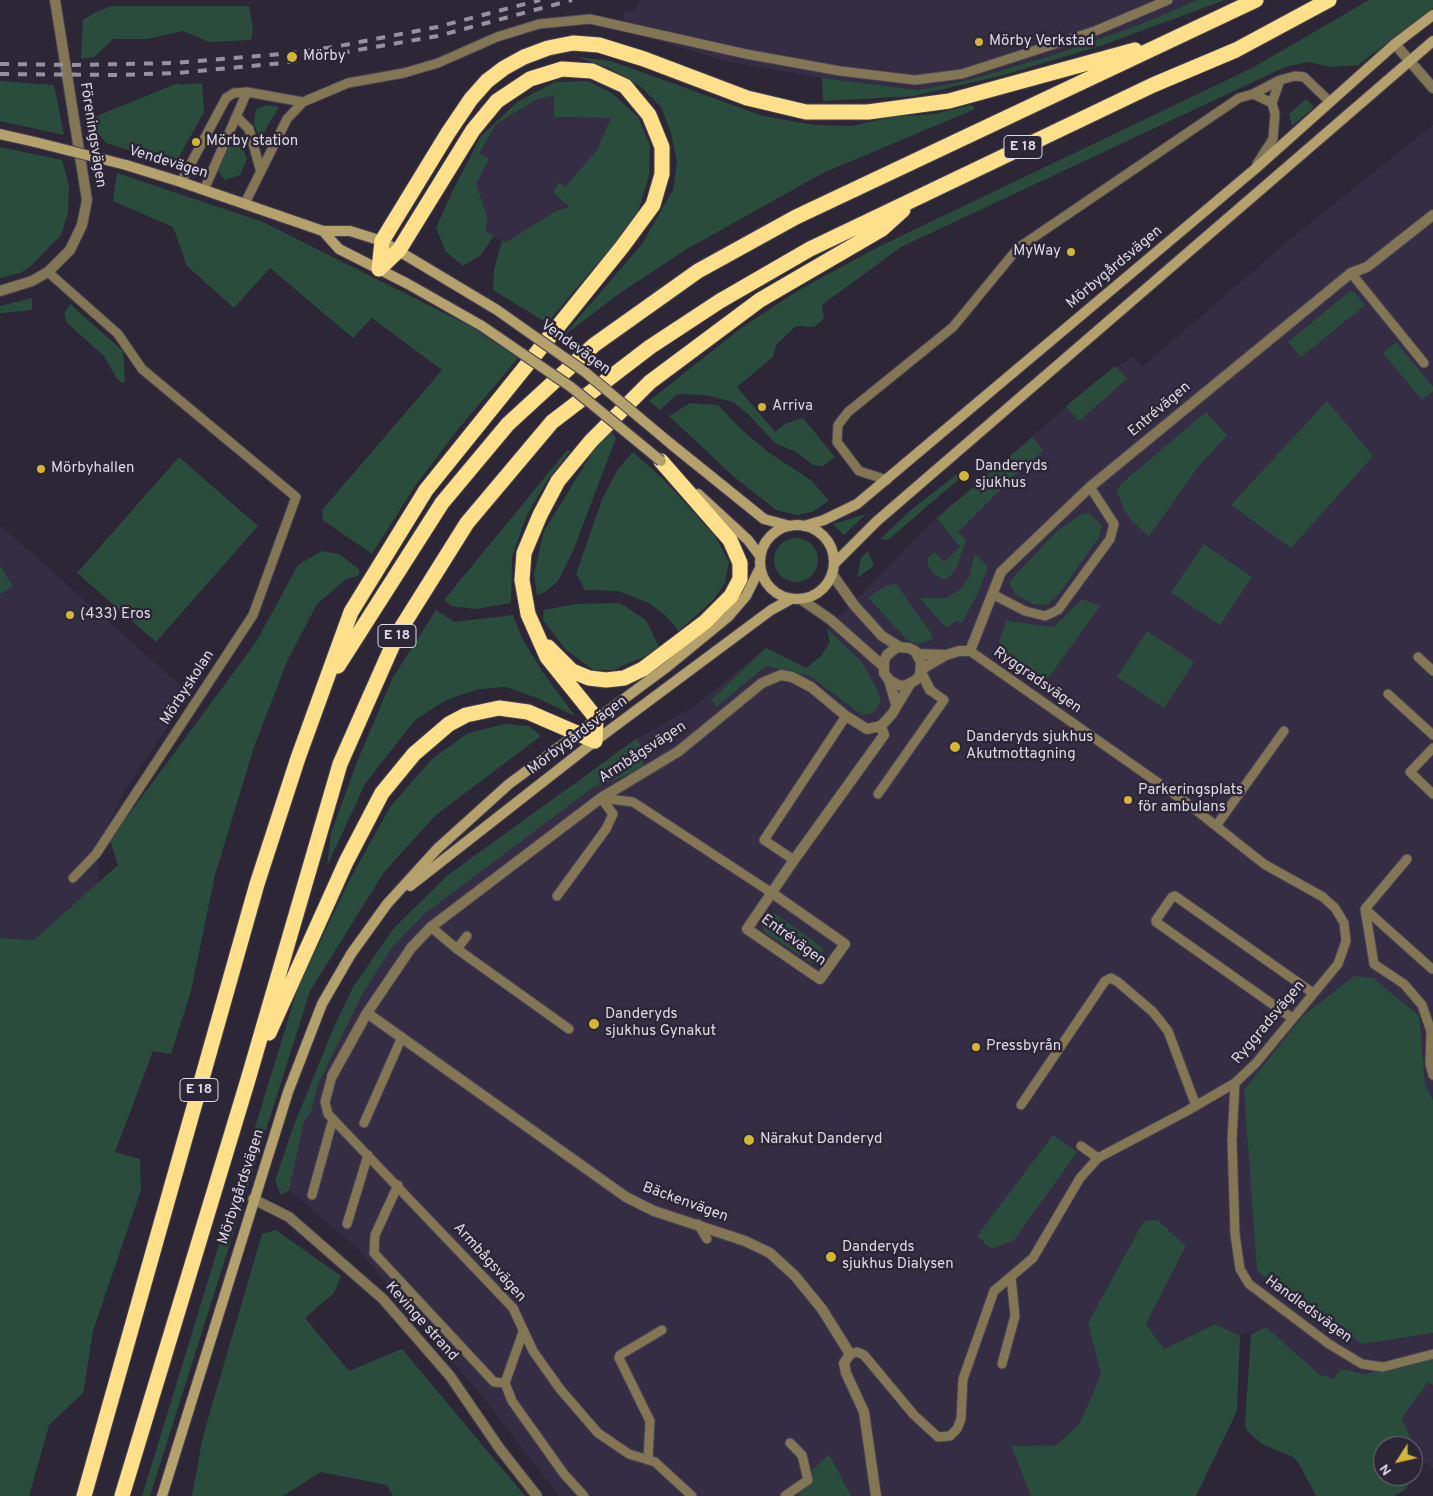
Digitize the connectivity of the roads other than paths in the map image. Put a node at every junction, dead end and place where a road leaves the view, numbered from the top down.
1 (55, 0) edge
2 (1168, 0) edge
3 (1256, 0) edge
4 (1329, 0) edge
5 (1433, 15) edge
6 (1177, 38) junction
7 (1433, 41) edge
8 (1396, 44) junction
9 (1410, 61) junction
10 (1280, 80) junction
11 (1433, 88) edge
12 (247, 92) junction
13 (1253, 94) junction
14 (303, 102) junction
15 (1330, 102) junction
16 (1272, 103) junction
17 (237, 117) junction
18 (0, 134) edge
19 (260, 169) junction
20 (1254, 169) junction
21 (181, 182) junction
22 (204, 190) junction
23 (913, 200) junction
24 (244, 203) junction
25 (1433, 215) edge
26 (323, 231) junction
27 (382, 241) junction
28 (399, 250) junction
29 (379, 269) junction
30 (48, 272) junction
31 (1351, 273) junction
32 (0, 291) edge
33 (1424, 363) dead end
34 (661, 461) junction
35 (887, 480) junction
36 (1090, 487) junction
37 (790, 526) junction
38 (804, 526) junction
39 (760, 556) junction
40 (834, 563) junction
41 (760, 568) junction
42 (832, 574) junction
43 (992, 594) junction
44 (791, 599) junction
45 (802, 600) junction
46 (538, 637) junction
47 (900, 647) junction
48 (970, 651) junction
49 (917, 654) junction
50 (946, 655) junction
51 (1418, 657) dead end
52 (883, 666) junction
53 (921, 670) junction
54 (1433, 671) edge
55 (889, 680) junction
56 (911, 683) junction
57 (324, 688) junction
58 (930, 690) junction
59 (1388, 694) dead end
60 (896, 704) junction
61 (846, 716) junction
62 (596, 718) junction
63 (881, 726) junction
64 (1284, 731) dead end
65 (577, 732) junction
66 (1433, 735) edge
67 (595, 741) junction
68 (1433, 748) edge
69 (878, 794) dead end
70 (1433, 794) edge
71 (601, 798) junction
72 (1216, 826) junction
73 (1407, 859) dead end
74 (794, 860) junction
75 (73, 878) dead end
76 (772, 893) junction
77 (557, 896) dead end
78 (388, 904) junction
79 (1365, 909) junction
80 (431, 927) junction
81 (466, 936) dead end
82 (457, 949) junction
83 (1432, 969) edge
84 (1312, 993) junction
85 (368, 1013) junction
86 (1292, 1018) junction
87 (569, 1029) dead end
88 (1432, 1030) edge
89 (402, 1037) junction
90 (332, 1076) joint
91 (1433, 1076) edge
92 (247, 1083) junction
93 (1235, 1083) junction
94 (1021, 1105) dead end
95 (1196, 1106) junction
96 (333, 1119) junction
97 (364, 1123) dead end
98 (1081, 1146) dead end
99 (368, 1155) junction
100 (1098, 1158) junction
101 (398, 1185) junction
102 (312, 1195) dead end
103 (253, 1199) junction
104 (347, 1224) dead end
105 (698, 1224) junction
106 (708, 1239) dead end
107 (1012, 1277) junction
108 (662, 1330) dead end
109 (523, 1332) junction
110 (850, 1354) junction
111 (1433, 1354) edge
112 (1002, 1364) dead end
113 (505, 1383) junction
114 (790, 1443) dead end
115 (648, 1459) junction
116 (84, 1496) edge
117 (122, 1496) edge
118 (162, 1496) edge
119 (537, 1496) edge
120 (584, 1496) edge
121 (692, 1496) edge
122 (785, 1496) edge
123 (876, 1496) edge

1 - 30 street, Föreningsvägen
2 - 14 lane
3 - 6 highway, E 18
4 - 23 highway, E 18
5 - 8 street, Mörbygårdsvägen
6 - 27 highway
6 - 57 highway, E 18
7 - 9 street
8 - 9 street
8 - 15 street, Mörbygårdsvägen
9 - 11 street
9 - 40 street
10 - 13 lane
10 - 15 lane
10 - 16 lane
12 - 14 lane
12 - 17 lane
12 - 21 lane
13 - 16 lane
13 - 35 lane
14 - 19 lane
15 - 20 street, Mörbygårdsvägen
16 - 20 lane
17 - 19 lane
17 - 22 lane
18 - 21 street, Vendevägen, bridge
19 - 24 lane
20 - 35 street, Mörbygårdsvägen
21 - 22 street, Vendevägen
22 - 24 street, Vendevägen
23 - 46 highway
23 - 92 highway, E 18
24 - 26 street, Vendevägen
25 - 31 street, Entrévägen
26 - 27 street, Vendevägen
26 - 29 street, Vendevägen
27 - 28 street, Vendevägen
27 - 29 highway
28 - 29 highway
28 - 37 street, Vendevägen, bridge
28 - 57 highway
29 - 34 street, Vendevägen, bridge
30 - 32 street, Föreningsvägen
30 - 75 lane, Mörbyskolan
31 - 33 lane
31 - 36 street, Entrévägen
34 - 39 street, Vendevägen
34 - 46 highway
35 - 38 street, Mörbygårdsvägen
36 - 43 street, Entrévägen
36 - 43 lane
37 - 38 street
37 - 39 street
38 - 40 street
39 - 41 street
40 - 42 street
41 - 44 street
41 - 62 street, Mörbygårdsvägen
42 - 45 street
42 - 47 street
43 - 48 street, Entrévägen
44 - 45 street
44 - 67 street, Mörbygårdsvägen
45 - 52 street
46 - 62 highway
47 - 49 street
47 - 52 street
48 - 50 street
48 - 72 lane, Ryggradsvägen
49 - 50 street
49 - 53 street
50 - 53 street
51 - 54 lane
52 - 55 street
53 - 56 street
53 - 58 street
55 - 56 street
55 - 60 street
56 - 58 street
56 - 60 street
57 - 116 highway, E 18
58 - 69 lane
59 - 66 lane
60 - 63 street
61 - 63 street, Armbågsvägen
61 - 71 street, Armbågsvägen
61 - 74 lane
62 - 65 street, Mörbygårdsvägen
62 - 67 highway
63 - 74 street, Entrévägen
64 - 72 lane
65 - 67 highway
65 - 78 street, Mörbygårdsvägen
65 - 92 highway
67 - 78 street, Mörbygårdsvägen
68 - 70 lane
71 - 76 lane
71 - 77 lane
71 - 80 street, Armbågsvägen
72 - 84 lane, Ryggradsvägen
73 - 79 lane
74 - 76 street, Entrévägen
76 - 76 street, Entrévägen
78 - 103 street, Mörbygårdsvägen
79 - 83 lane
79 - 88 lane
80 - 82 lane
80 - 85 street, Armbågsvägen
81 - 82 lane
82 - 87 lane
84 - 86 lane, Ryggradsvägen
84 - 86 lane
85 - 89 street, Bäckenvägen
85 - 90 street, Armbågsvägen
86 - 93 lane, Ryggradsvägen
88 - 91 lane
89 - 97 lane
89 - 105 street, Bäckenvägen
90 - 96 lane
92 - 117 highway, E 18
93 - 95 lane, Ryggradsvägen
93 - 111 lane, Handledsvägen
94 - 95 lane
95 - 100 lane, Ryggradsvägen
96 - 99 lane, Armbågsvägen
96 - 102 lane
98 - 100 lane
99 - 101 lane, Armbågsvägen
99 - 104 lane
100 - 107 lane, Ryggradsvägen
101 - 109 lane, Armbågsvägen
101 - 113 lane
103 - 118 street, Mörbygårdsvägen
103 - 119 street, Kevinge strand
105 - 106 lane
105 - 110 street, Bäckenvägen
107 - 110 lane, Ryggradsvägen
107 - 112 lane
108 - 115 lane
109 - 113 lane
109 - 115 lane, Armbågsvägen
110 - 123 street
113 - 120 lane
114 - 122 lane
115 - 121 lane, Armbågsvägen

